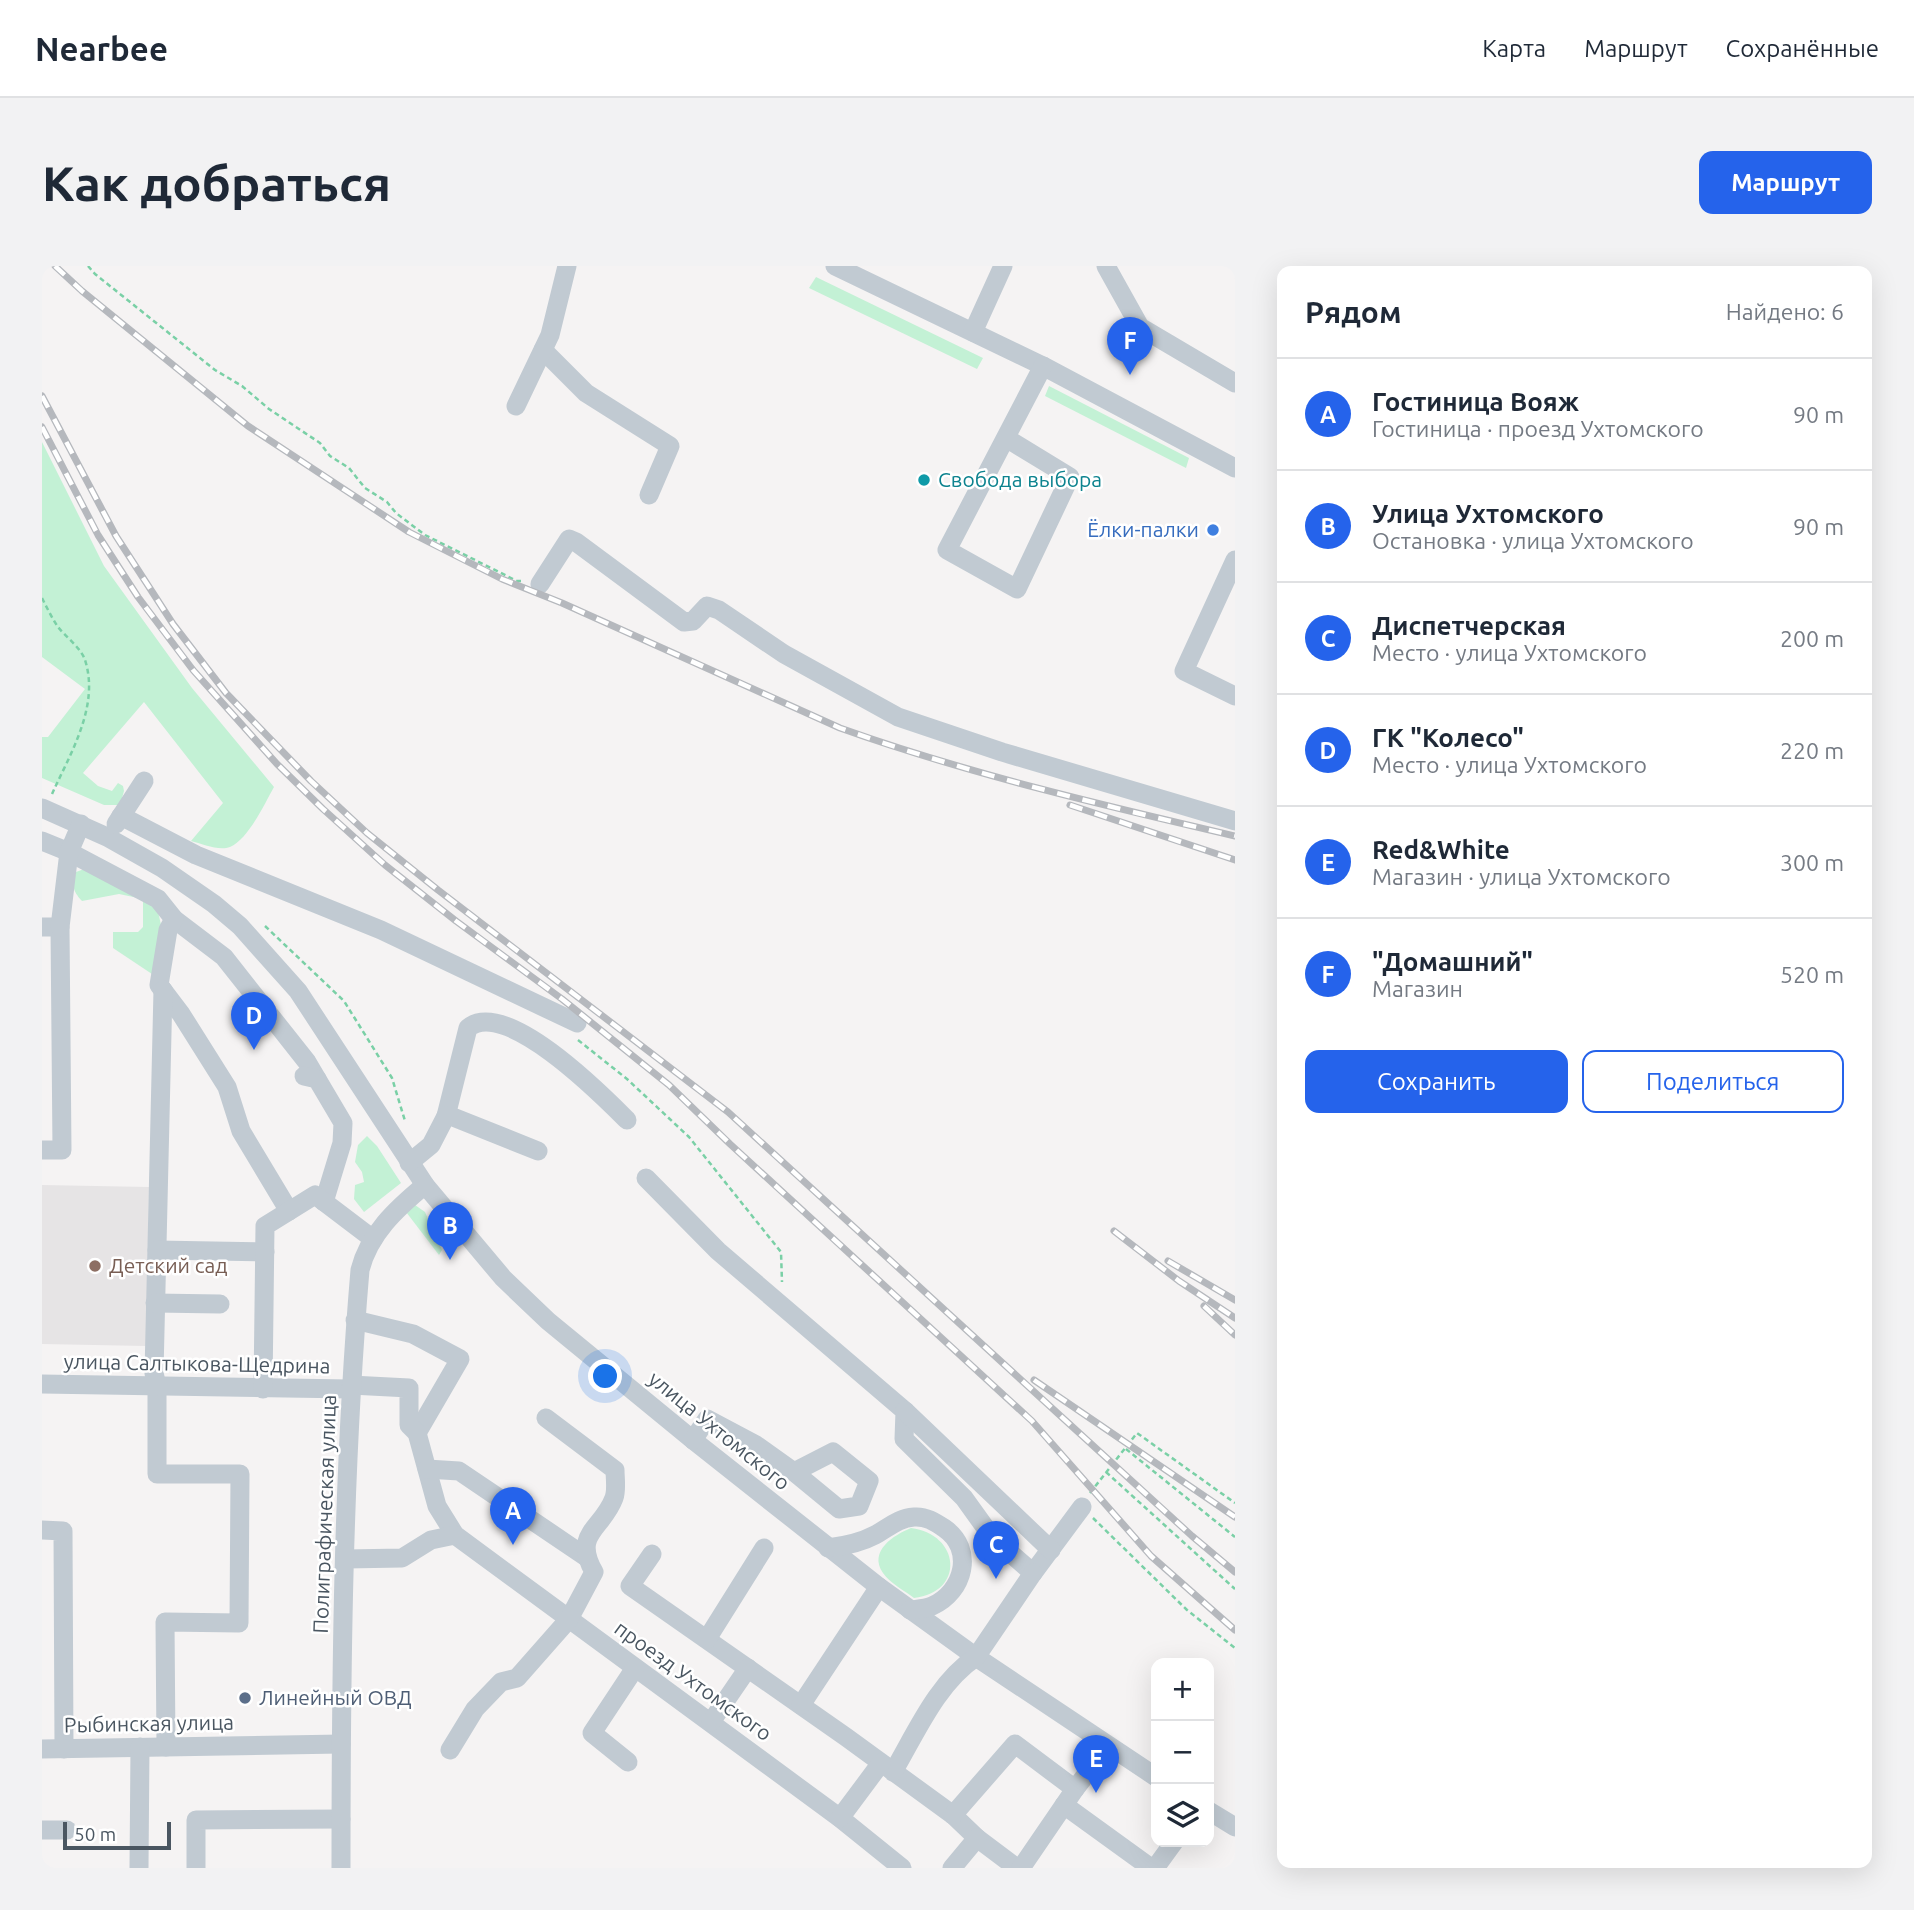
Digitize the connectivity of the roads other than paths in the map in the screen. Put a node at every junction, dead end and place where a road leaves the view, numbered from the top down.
1 (567, 266) edge
2 (835, 266) edge
3 (1003, 266) edge
4 (1106, 266) edge
5 (973, 332) junction
6 (543, 350) junction
7 (1042, 366) junction
8 (1235, 383) edge
9 (516, 406) dead end
10 (1006, 438) junction
11 (1235, 468) edge
12 (649, 495) dead end
13 (1235, 560) edge
14 (540, 584) road end
15 (1235, 696) edge
16 (144, 781) dead end
17 (44, 809) edge
18 (121, 816) junction
19 (1235, 821) edge
20 (81, 824) junction
21 (107, 837) junction
22 (42, 841) edge
23 (69, 852) junction
24 (174, 919) junction
25 (51, 927) edge
26 (163, 990) junction
27 (577, 1023) road end
28 (52, 1054) edge
29 (446, 1116) junction
30 (627, 1120) dead end
31 (42, 1150) edge
32 (538, 1151) dead end
33 (409, 1163) junction
34 (646, 1178) dead end
35 (425, 1185) junction
36 (324, 1202) junction
37 (289, 1211) junction
38 (373, 1239) junction
39 (156, 1250) junction
40 (264, 1252) junction
41 (155, 1303) junction
42 (220, 1304) dead end
43 (355, 1321) junction
44 (42, 1384) edge
45 (157, 1386) junction
46 (351, 1387) junction
47 (263, 1388) junction
48 (905, 1411) junction
49 (546, 1418) dead end
50 (417, 1433) junction
51 (693, 1440) junction
52 (427, 1469) junction
53 (794, 1472) dead end
54 (1082, 1507) road end
55 (42, 1530) edge
56 (455, 1535) junction
57 (765, 1548) dead end
58 (828, 1548) junction
59 (1051, 1550) junction
60 (652, 1554) dead end
61 (586, 1558) junction
62 (346, 1559) junction
63 (1033, 1573) junction
64 (879, 1587) junction
65 (910, 1610) junction
66 (569, 1619) junction
67 (707, 1639) junction
68 (976, 1657) junction
69 (635, 1668) junction
70 (748, 1668) junction
71 (801, 1705) junction
72 (712, 1722) junction
73 (341, 1744) junction
74 (1108, 1746) junction
75 (140, 1747) junction
76 (166, 1747) junction
77 (42, 1749) edge
78 (64, 1749) junction
79 (450, 1750) dead end
80 (628, 1762) dead end
81 (887, 1768) junction
82 (1151, 1774) edge
83 (1075, 1789) junction
84 (1064, 1805) junction
85 (1214, 1814) edge
86 (953, 1815) junction
87 (840, 1818) junction
88 (341, 1819) junction
89 (1235, 1827) edge
90 (42, 1830) edge
91 (67, 1830) dead end
92 (976, 1838) junction
93 (1170, 1847) edge
94 (139, 1868) edge
95 (197, 1868) edge
96 (341, 1868) edge
97 (902, 1868) edge
98 (952, 1868) edge
99 (1019, 1868) edge
100 (1153, 1868) edge

1 - 6 street
2 - 5 street
3 - 5 street
4 - 8 street
5 - 7 street
6 - 9 street
6 - 12 street
7 - 10 street
7 - 11 street
10 - 10 street
13 - 15 street
14 - 19 street
16 - 18 street
17 - 20 street, улица Ухтомского
18 - 21 street
18 - 27 street
20 - 21 street, улица Ухтомского
20 - 23 street
21 - 33 street, улица Ухтомского
22 - 23 street
23 - 24 street
23 - 25 street
24 - 26 street
24 - 36 street
25 - 28 street
26 - 37 street
26 - 39 street
28 - 31 street
29 - 30 street
29 - 32 street
29 - 33 street
33 - 35 street, улица Ухтомского
34 - 48 street
35 - 38 street, Полиграфическая улица
35 - 51 street, улица Ухтомского
36 - 37 street
36 - 38 street
37 - 40 street
38 - 43 street, Полиграфическая улица
39 - 40 street
39 - 41 street
40 - 47 street
41 - 42 street
41 - 45 street
43 - 46 street, Полиграфическая улица
43 - 50 street
44 - 45 street, улица Салтыкова-Щедрина
45 - 47 street, улица Салтыкова-Щедрина
45 - 76 street
46 - 47 street, улица Салтыкова-Щедрина
46 - 50 street, улица Салтыкова-Щедрина
46 - 62 street, Полиграфическая улица
48 - 59 street
48 - 63 street
49 - 61 street
50 - 52 street
51 - 53 street
51 - 58 street, улица Ухтомского
52 - 56 street
52 - 61 street
54 - 59 street
55 - 78 street
56 - 62 street
56 - 66 street, проезд Ухтомского
57 - 67 street
58 - 64 street, улица Ухтомского
58 - 65 street
59 - 63 street
60 - 67 street
61 - 66 street
62 - 73 street, Полиграфическая улица
63 - 68 street
64 - 65 street, улица Ухтомского
64 - 71 street
65 - 68 street, улица Ухтомского
66 - 69 street, проезд Ухтомского
66 - 79 street
67 - 70 street
68 - 74 street, улица Ухтомского
68 - 81 street
69 - 72 street, проезд Ухтомского
69 - 80 street
70 - 71 street
70 - 72 street
71 - 81 street
72 - 87 street, проезд Ухтомского
73 - 76 street, Рыбинская улица
73 - 88 street, Полиграфическая улица
74 - 82 street, улица Ухтомского
74 - 83 street
75 - 76 street, Рыбинская улица
75 - 78 street, Рыбинская улица
75 - 94 street
77 - 78 street, Рыбинская улица
81 - 86 street
81 - 87 street
83 - 84 street
83 - 86 street
84 - 99 street
84 - 100 street
85 - 89 street
86 - 92 street
87 - 97 street, проезд Ухтомского
88 - 95 street
88 - 96 street, Полиграфическая улица
90 - 91 street
92 - 98 street
92 - 99 street
93 - 100 street

